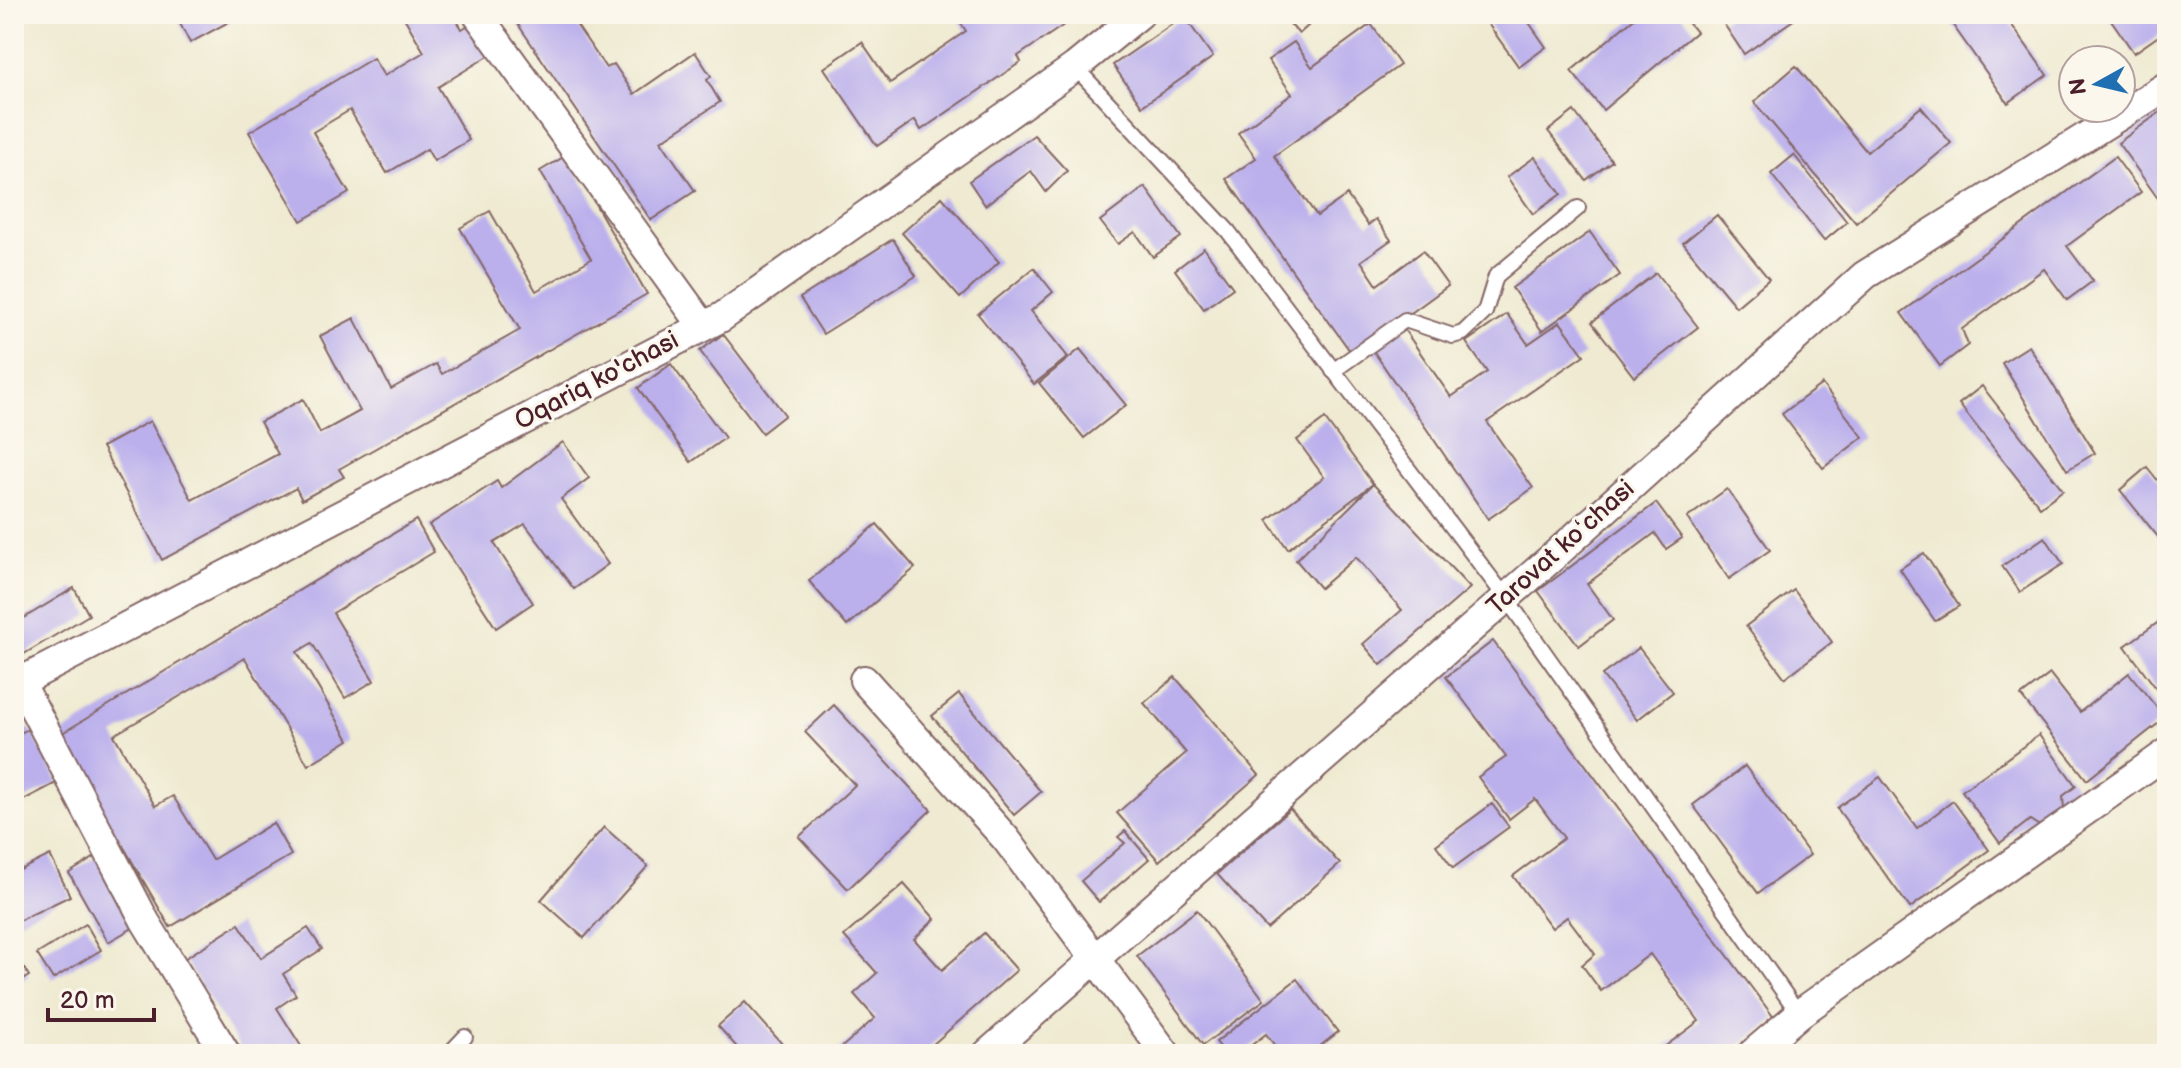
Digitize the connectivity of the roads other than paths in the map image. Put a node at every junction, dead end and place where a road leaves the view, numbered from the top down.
1 (477, 14) edge
2 (1140, 14) edge
3 (1075, 67) junction
4 (2167, 86) edge
5 (1578, 208) dead end
6 (703, 326) junction
7 (1333, 371) junction
8 (1506, 598) junction
9 (864, 680) dead end
10 (17, 683) edge
11 (2167, 753) edge
12 (1097, 957) junction
13 (1799, 1014) junction
14 (465, 1037) dead end
15 (226, 1054) edge
16 (449, 1054) edge
17 (987, 1054) edge
18 (1166, 1054) edge
19 (1752, 1054) edge

1 - 6 street
2 - 3 street, Oqariq ko'chasi
3 - 6 street, Oqariq ko'chasi
3 - 7 lane
4 - 8 street, Tarovat koʻchasi
5 - 7 lane
6 - 10 street, Oqariq ko'chasi
7 - 8 lane
8 - 12 street, Tarovat koʻchasi
8 - 13 lane
9 - 12 street
10 - 15 street
11 - 13 street
12 - 17 street, Tarovat koʻchasi
12 - 18 street
13 - 19 street
14 - 16 lane

